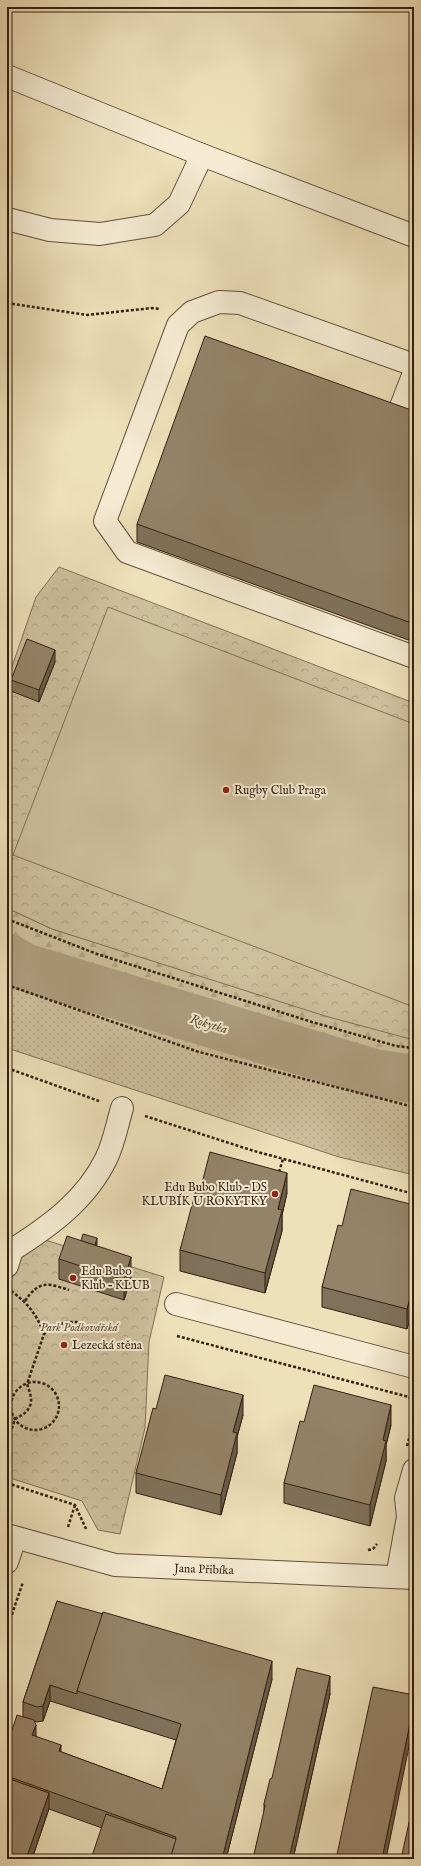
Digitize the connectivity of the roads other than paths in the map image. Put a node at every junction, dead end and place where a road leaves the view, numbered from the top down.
1 (7, 76) edge
2 (202, 155) junction
3 (7, 219) edge
4 (414, 236) edge
5 (414, 365) edge
6 (414, 373) edge
7 (395, 422) edge
8 (414, 657) edge
9 (122, 1108) road end
10 (7, 1266) edge
11 (176, 1304) dead end
12 (414, 1367) edge
13 (414, 1470) edge
14 (411, 1514) edge
15 (11, 1536) edge
16 (7, 1562) edge
17 (406, 1577) edge

1 - 2 street
2 - 3 street
2 - 4 street
5 - 8 street
6 - 7 street
9 - 10 street
11 - 12 street
13 - 14 street, Jana Přibíka
14 - 17 street, Jana Přibíka
15 - 16 street
15 - 17 street, Jana Přibíka

